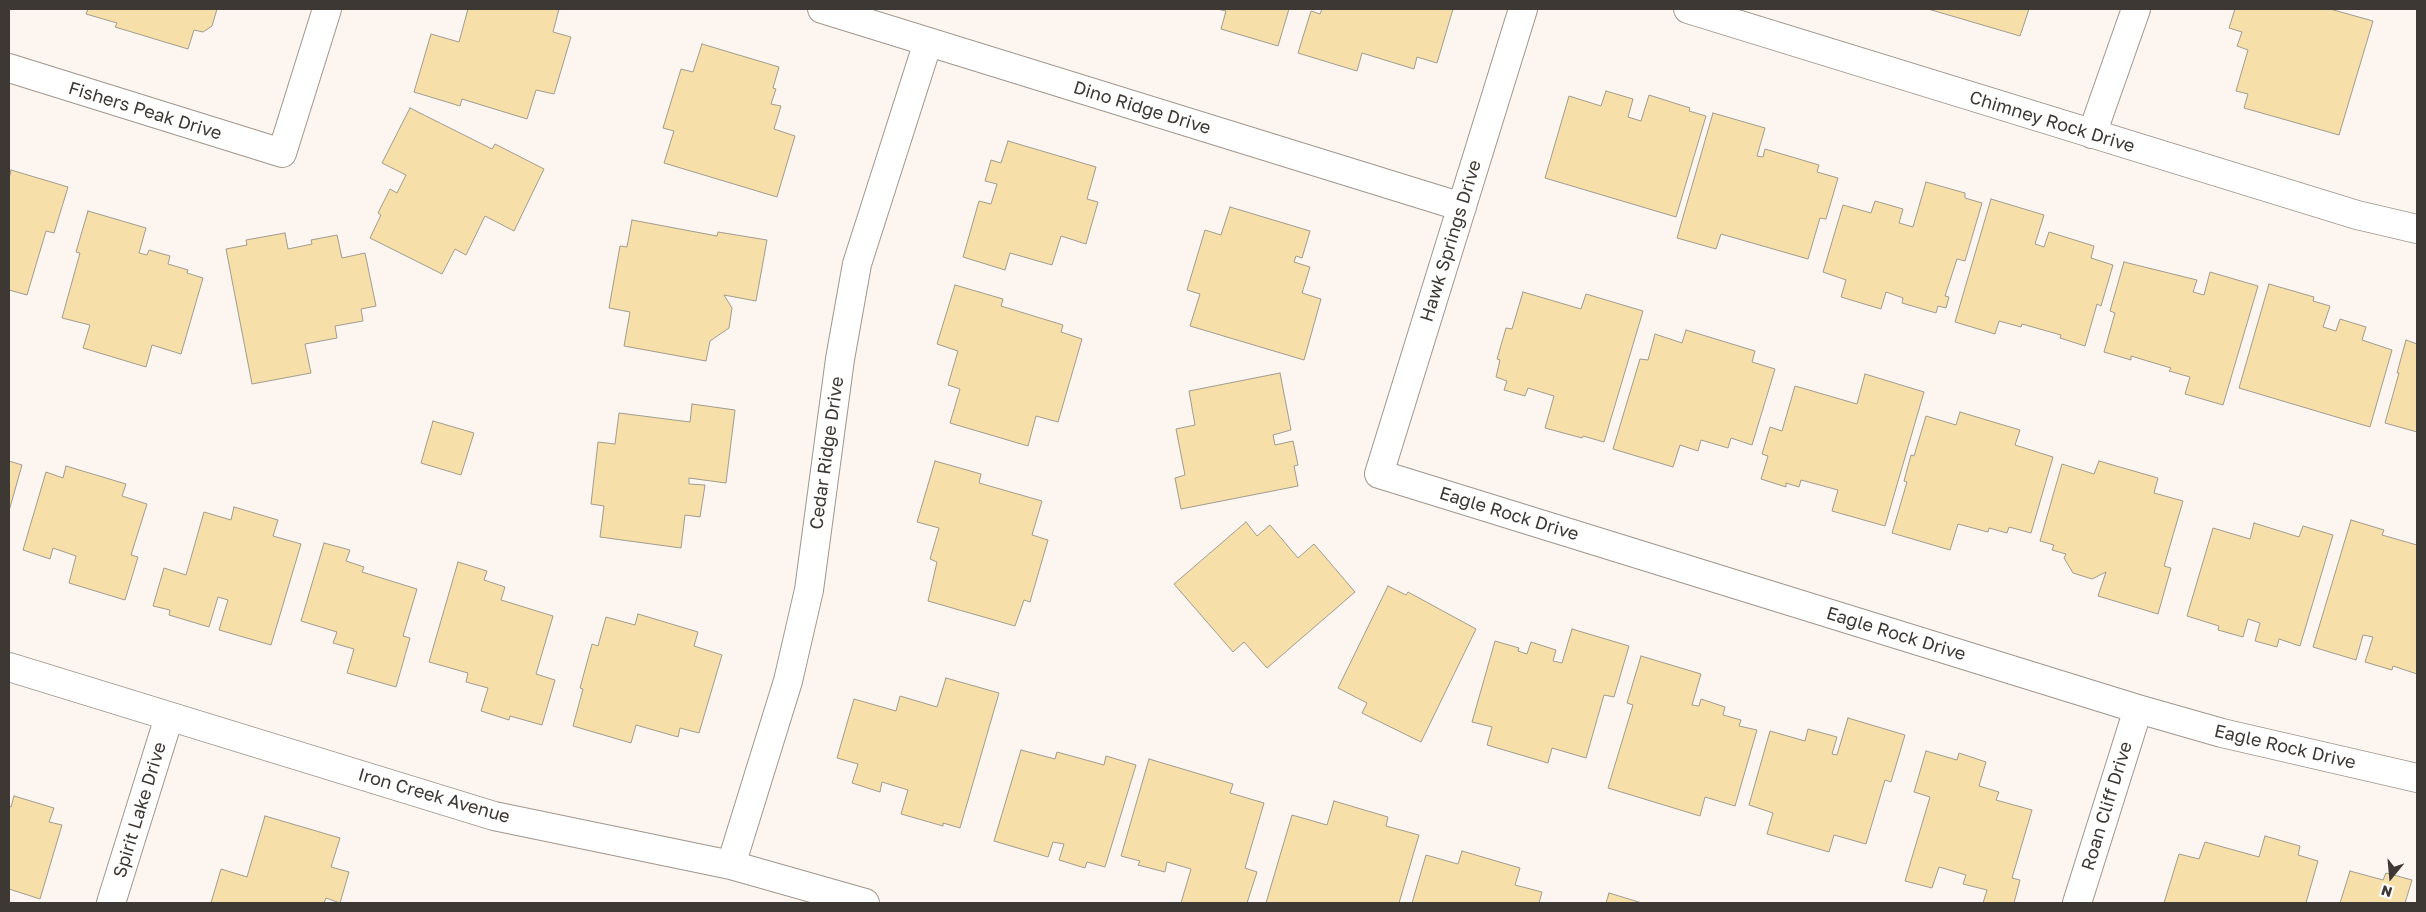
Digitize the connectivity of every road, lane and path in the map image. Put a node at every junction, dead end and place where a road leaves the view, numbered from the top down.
1 (326, 9) edge
2 (822, 9) edge
3 (1523, 9) edge
4 (1688, 9) edge
5 (2136, 9) edge
6 (928, 42) junction
7 (9, 68) edge
8 (2092, 134) junction
9 (1462, 207) junction
10 (2417, 228) edge
11 (1379, 474) joint
12 (9, 667) edge
13 (2138, 709) junction
14 (169, 716) junction
15 (2417, 778) edge
16 (731, 865) junction
17 (111, 903) edge
18 (865, 903) edge
19 (2077, 903) edge

1 - 7 street, Fishers Peak Drive
2 - 6 street, Dino Ridge Drive
3 - 9 street, Hawk Springs Drive
4 - 8 street, Chimney Rock Drive
5 - 8 street
6 - 9 street, Dino Ridge Drive
6 - 16 street, Cedar Ridge Drive
8 - 10 street, Chimney Rock Drive
9 - 11 street, Hawk Springs Drive
11 - 13 street, Eagle Rock Drive
12 - 14 street, Iron Creek Avenue
13 - 15 street, Eagle Rock Drive
13 - 19 street, Roan Cliff Drive
14 - 16 street, Iron Creek Avenue
14 - 17 street, Spirit Lake Drive
16 - 18 street, Iron Creek Avenue

